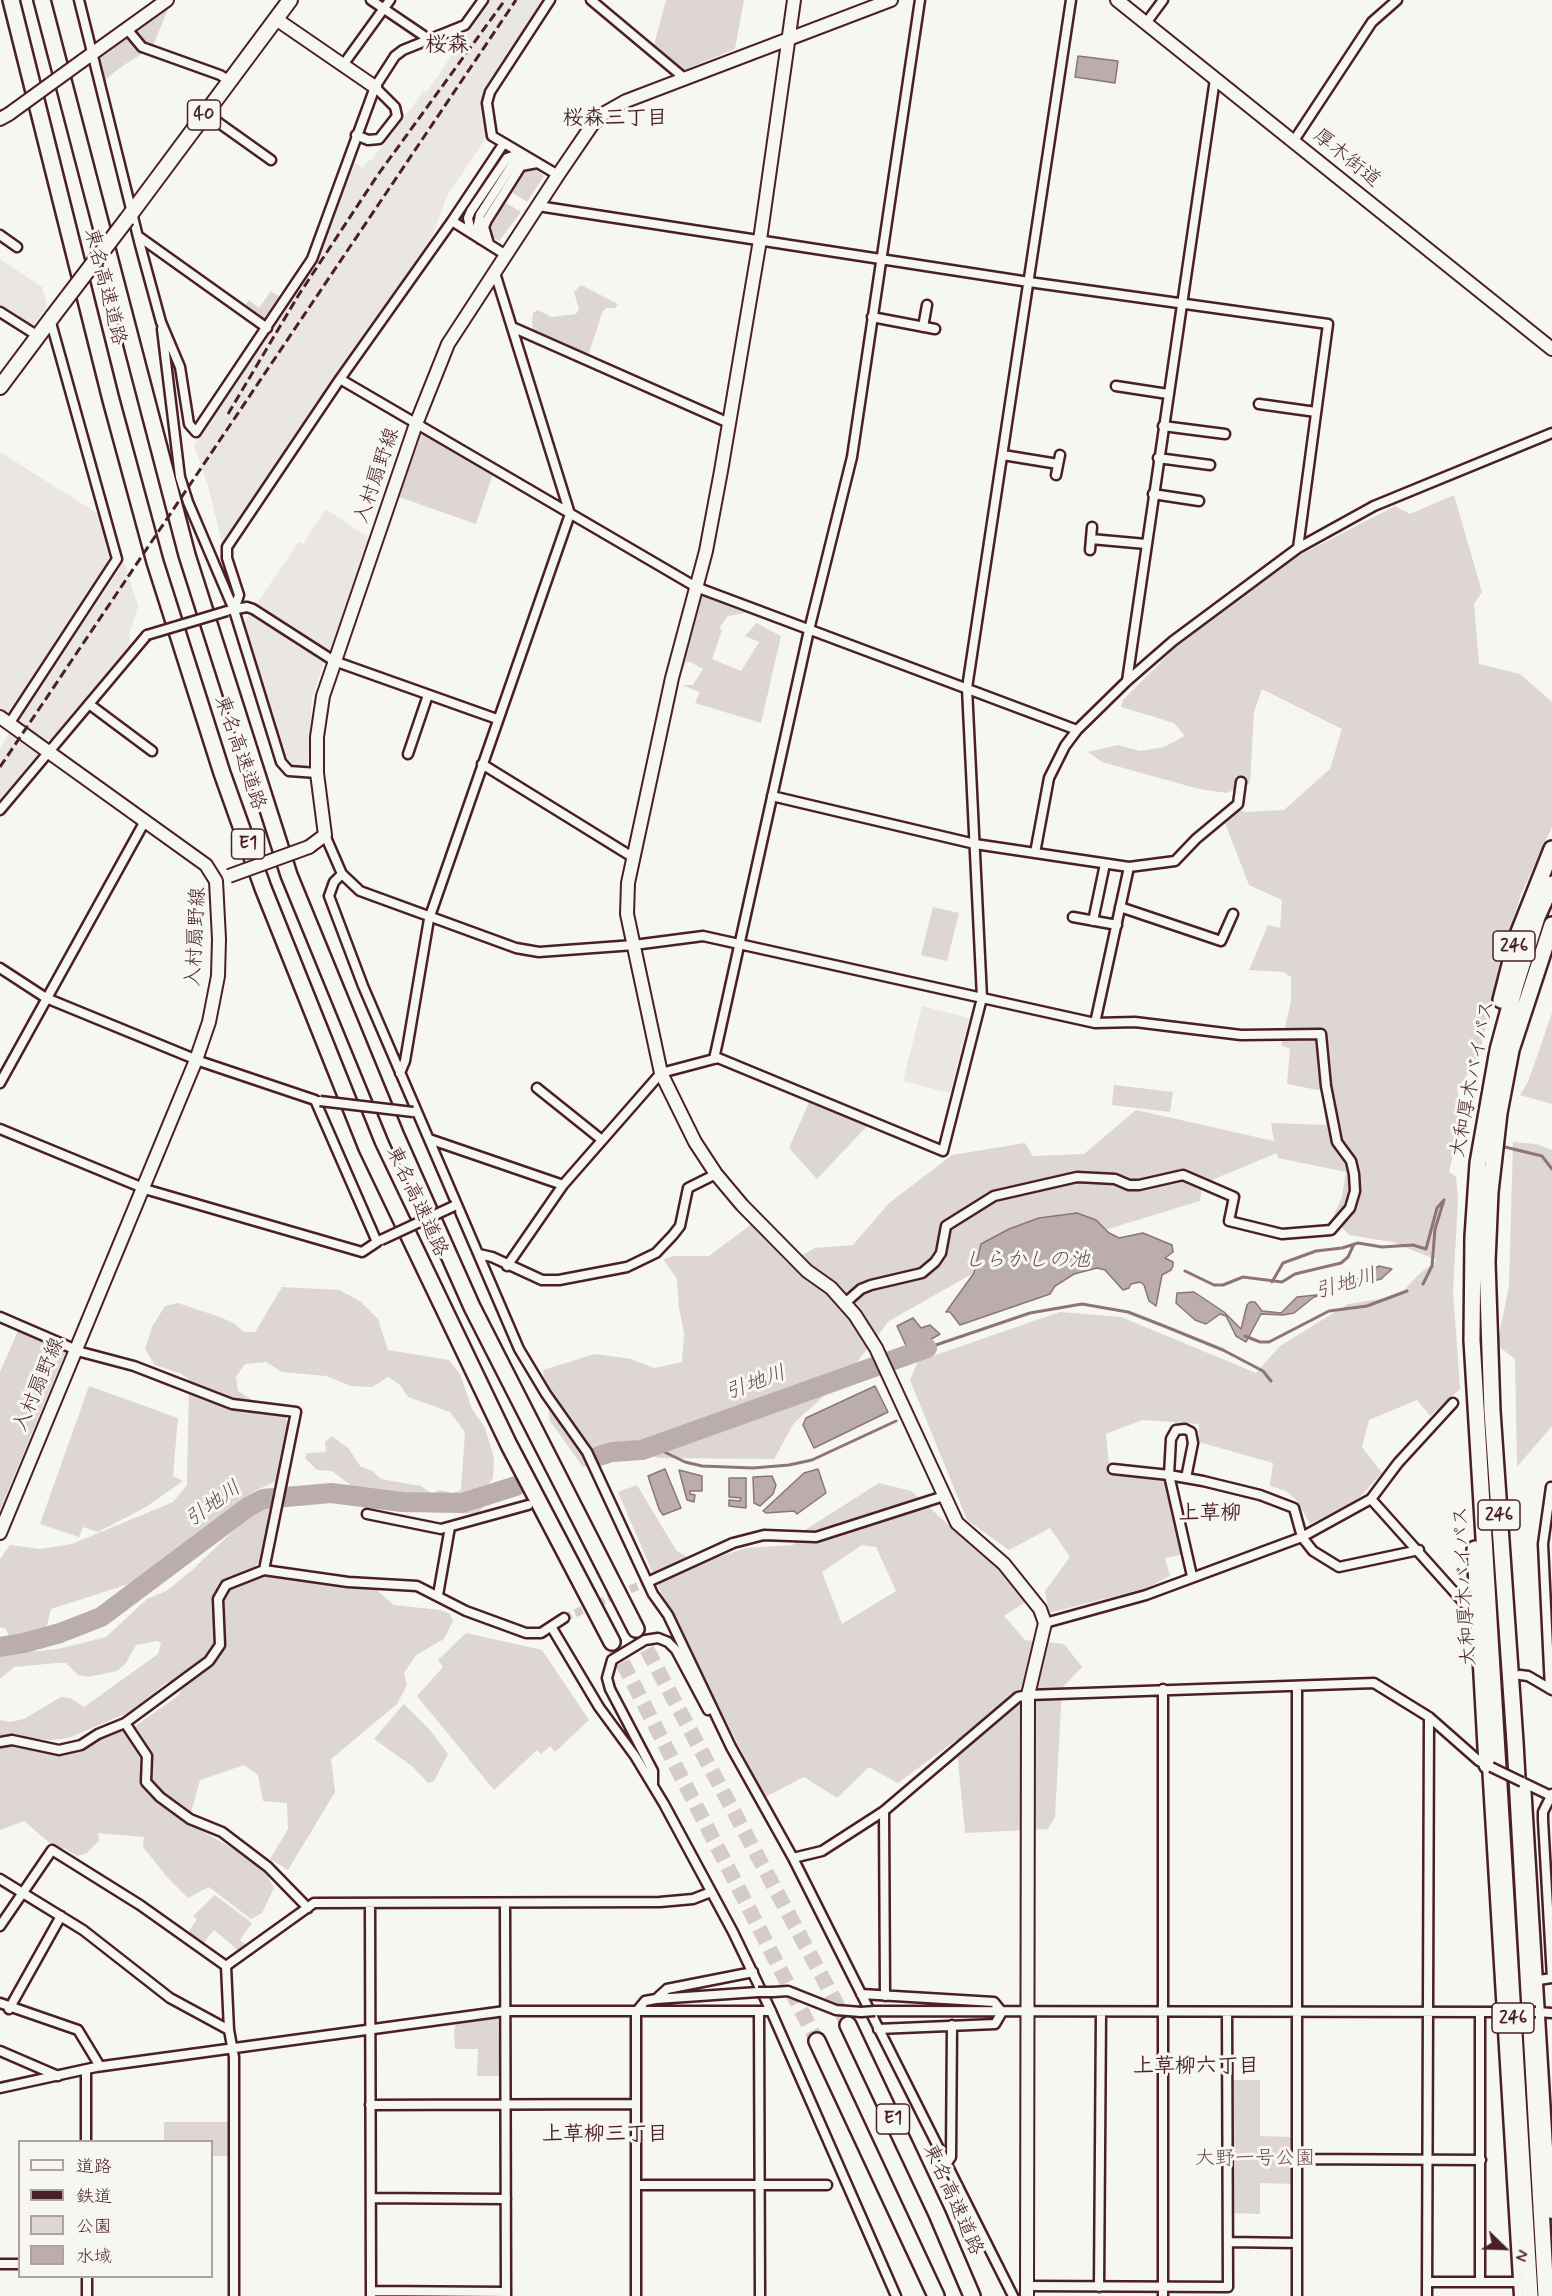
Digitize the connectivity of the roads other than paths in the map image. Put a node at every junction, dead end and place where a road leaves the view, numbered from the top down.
1 (11, 0) edge
2 (42, 0) edge
3 (79, 0) edge
4 (167, 0) edge
5 (290, 0) edge
6 (371, 0) edge
7 (390, 0) edge
8 (483, 0) edge
9 (549, 0) edge
10 (591, 0) edge
11 (794, 0) edge
12 (891, 0) edge
13 (920, 0) edge
14 (1071, 0) edge
15 (1117, 0) edge
16 (1163, 0) edge
17 (1398, 0) edge
18 (384, 9) junction
19 (276, 19) junction
20 (1146, 23) junction
21 (127, 28) junction
22 (789, 38) junction
23 (430, 40) junction
24 (87, 58) junction
25 (343, 65) junction
26 (683, 77) junction
27 (1215, 79) junction
28 (230, 81) junction
29 (375, 87) junction
30 (205, 113) junction
31 (4, 117) edge
32 (356, 135) junction
33 (1293, 142) junction
34 (504, 143) junction
35 (525, 155) junction
36 (271, 160) dead end
37 (537, 162) junction
38 (558, 175) junction
39 (538, 206) junction
40 (130, 215) junction
41 (452, 221) junction
42 (471, 233) junction
43 (0, 236) edge
44 (138, 236) junction
45 (480, 239) junction
46 (760, 240) junction
47 (489, 244) junction
48 (17, 247) dead end
49 (506, 255) junction
50 (882, 258) junction
51 (495, 273) junction
52 (1029, 282) junction
53 (1181, 302) junction
54 (927, 305) dead end
55 (0, 312) edge
56 (52, 317) junction
57 (872, 317) junction
58 (161, 322) junction
59 (512, 327) junction
60 (924, 327) junction
61 (267, 328) junction
62 (935, 329) dead end
63 (38, 336) junction
64 (1552, 349) edge
65 (340, 379) junction
66 (1116, 386) dead end
67 (0, 387) edge
68 (1168, 394) junction
69 (1259, 404) dead end
70 (1316, 412) junction
71 (729, 423) junction
72 (416, 424) junction
73 (1163, 426) junction
74 (1552, 433) edge
75 (1225, 434) dead end
76 (1003, 454) junction
77 (1158, 458) junction
78 (1210, 465) dead end
79 (1056, 475) dead end
80 (1153, 494) junction
81 (1198, 501) dead end
82 (570, 514) junction
83 (1092, 527) dead end
84 (1091, 540) junction
85 (1146, 544) junction
86 (1298, 548) junction
87 (1090, 550) dead end
88 (696, 587) junction
89 (230, 610) junction
90 (809, 630) junction
91 (334, 662) junction
92 (1127, 681) junction
93 (967, 688) junction
94 (428, 695) junction
95 (88, 704) junction
96 (497, 719) junction
97 (5, 721) edge
98 (1077, 729) junction
99 (139, 741) junction
100 (132, 750) dead end
101 (152, 750) dead end
102 (48, 751) junction
103 (408, 754) dead end
104 (483, 764) junction
105 (317, 773) junction
106 (1241, 782) dead end
107 (772, 796) junction
108 (0, 810) edge
109 (145, 821) junction
110 (325, 835) junction
111 (975, 844) junction
112 (1552, 849) edge
113 (1035, 853) junction
114 (634, 858) junction
115 (1105, 864) junction
116 (1129, 867) junction
117 (342, 874) junction
118 (216, 881) junction
119 (1552, 884) edge
120 (1120, 907) junction
121 (1233, 914) dead end
122 (1072, 917) dead end
123 (429, 919) junction
124 (1093, 921) junction
125 (1117, 925) junction
126 (1552, 925) edge
127 (741, 944) junction
128 (634, 945) junction
129 (1552, 955) edge
130 (0, 968) edge
131 (46, 998) junction
132 (982, 998) junction
133 (1095, 1023) junction
134 (1505, 1050) junction
135 (714, 1059) junction
136 (196, 1060) junction
137 (400, 1073) junction
138 (662, 1073) junction
139 (0, 1083) edge
140 (537, 1088) dead end
141 (317, 1100) junction
142 (415, 1112) junction
143 (0, 1129) edge
144 (429, 1139) junction
145 (602, 1140) junction
146 (716, 1174) junction
147 (563, 1185) junction
148 (142, 1188) junction
149 (456, 1205) junction
150 (379, 1241) junction
151 (479, 1254) junction
152 (507, 1266) junction
153 (1480, 1287) junction
154 (845, 1303) junction
155 (0, 1317) edge
156 (76, 1348) junction
157 (1474, 1359) junction
158 (1453, 1403) dead end
159 (1492, 1411) junction
160 (1113, 1469) dead end
161 (1169, 1474) junction
162 (1186, 1478) junction
163 (1551, 1487) edge
164 (944, 1496) junction
165 (1371, 1499) junction
166 (528, 1505) dead end
167 (367, 1514) dead end
168 (450, 1527) junction
169 (0, 1533) edge
170 (1302, 1537) junction
171 (1419, 1550) junction
172 (264, 1570) junction
173 (1192, 1576) junction
174 (652, 1580) tunnel mouth
175 (438, 1595) junction
176 (1478, 1611) junction
177 (564, 1618) tunnel mouth
178 (1045, 1623) junction
179 (552, 1628) junction
180 (636, 1629) tunnel mouth
181 (1550, 1633) edge
182 (612, 1642) tunnel mouth
183 (1520, 1675) junction
184 (1297, 1686) junction
185 (1163, 1689) junction
186 (1551, 1689) edge
187 (1028, 1695) junction
188 (1429, 1717) junction
189 (719, 1720) junction
190 (124, 1723) junction
191 (0, 1742) edge
192 (1489, 1766) junction
193 (1524, 1783) junction
194 (653, 1786) junction
195 (1552, 1795) edge
196 (884, 1811) junction
197 (1549, 1824) edge
198 (793, 1858) junction
199 (0, 1880) edge
200 (711, 1892) junction
201 (22, 1893) junction
202 (370, 1903) junction
203 (505, 1903) junction
204 (308, 1908) junction
205 (61, 1917) junction
206 (0, 1926) edge
207 (226, 1966) junction
208 (753, 1972) junction
209 (1539, 1980) junction
210 (861, 1994) junction
211 (885, 1996) junction
212 (656, 1999) junction
213 (0, 2003) edge
214 (9, 2009) junction
215 (506, 2011) junction
216 (771, 2011) junction
217 (636, 2012) junction
218 (759, 2012) junction
219 (1002, 2012) junction
220 (1028, 2012) junction
221 (1227, 2012) junction
222 (1297, 2012) junction
223 (1427, 2012) junction
224 (1480, 2012) junction
225 (1503, 2012) junction
226 (1538, 2012) junction
227 (1101, 2013) junction
228 (1164, 2013) junction
229 (1552, 2013) edge
230 (848, 2025) tunnel mouth
231 (952, 2025) junction
232 (878, 2029) junction
233 (229, 2030) junction
234 (371, 2031) junction
235 (817, 2041) tunnel mouth
236 (0, 2050) edge
237 (232, 2050) junction
238 (96, 2067) junction
239 (86, 2070) junction
240 (58, 2076) junction
241 (0, 2088) edge
242 (636, 2104) junction
243 (370, 2105) junction
244 (506, 2105) junction
245 (86, 2140) edge
246 (1297, 2159) junction
247 (1427, 2160) junction
248 (1480, 2160) junction
249 (946, 2163) junction
250 (636, 2185) junction
251 (759, 2185) junction
252 (827, 2185) dead end
253 (370, 2198) junction
254 (506, 2199) junction
255 (1552, 2214) edge
256 (1228, 2242) junction
257 (1297, 2242) junction
258 (0, 2264) edge
259 (18, 2264) edge
260 (87, 2278) edge
261 (1428, 2282) junction
262 (1480, 2282) junction
263 (1518, 2282) junction
264 (1098, 2287) junction
265 (1027, 2291) edge
266 (1163, 2291) edge
267 (370, 2294) edge
268 (506, 2294) edge
269 (87, 2296) edge
270 (234, 2296) edge
271 (636, 2296) edge
272 (760, 2296) edge
273 (896, 2296) edge
274 (936, 2296) edge
275 (972, 2296) edge
276 (1014, 2296) edge
277 (1297, 2296) edge
278 (1427, 2296) edge
279 (1519, 2296) edge
280 (1530, 2296) edge
281 (1546, 2296) edge

1 - 182 highway, 東名高速道路 / E1
2 - 180 highway, 東名高速道路 / E1
3 - 24 street
4 - 21 street
5 - 19 main road, 40
6 - 18 street
7 - 18 street
8 - 23 street
9 - 34 street
10 - 26 street
11 - 22 street
12 - 22 street, 入村扇野線
13 - 50 street
14 - 52 street
15 - 20 street, 厚木街道
16 - 20 street
17 - 33 street
18 - 23 street
18 - 25 street
19 - 25 street
19 - 28 main road, 40
20 - 27 street, 厚木街道
21 - 24 street
21 - 28 street
22 - 26 street, 入村扇野線
22 - 46 street
23 - 29 street
24 - 31 street, bridge
24 - 40 street
25 - 29 street
26 - 38 street, 入村扇野線
27 - 33 street, 厚木街道
27 - 53 street
28 - 30 main road, 40
29 - 32 street
29 - 32 street
30 - 36 street
30 - 40 main road, 40
32 - 61 street
33 - 64 street, 厚木街道
34 - 35 street
34 - 41 street
35 - 37 street
35 - 42 street
35 - 45 street
37 - 38 street
37 - 47 street
38 - 39 street, 入村扇野線
39 - 46 street
39 - 49 street, 入村扇野線
40 - 44 street
40 - 56 main road, 40, bridge
41 - 42 street
41 - 65 street
42 - 45 street
43 - 48 street
44 - 58 street
44 - 61 street
45 - 47 street
46 - 50 street
46 - 71 street
47 - 49 street
49 - 51 street, 入村扇野線
50 - 52 street
50 - 57 street
51 - 59 street
51 - 72 street, 入村扇野線
52 - 53 street
52 - 76 street
53 - 68 street
53 - 70 street
54 - 60 street
55 - 63 street
56 - 63 main road, 40
56 - 97 street
57 - 60 street
57 - 90 street
58 - 61 street
58 - 89 street
59 - 71 street
59 - 82 street
60 - 62 street
63 - 67 main road, 40
65 - 72 street
65 - 89 street
66 - 68 street
68 - 73 street
69 - 70 street
70 - 86 street
71 - 88 street
72 - 82 street
72 - 91 street, 入村扇野線
73 - 75 street
73 - 77 street
74 - 86 street
76 - 79 street
76 - 93 street
77 - 78 street
77 - 80 street
80 - 81 street
80 - 85 street
82 - 88 street
82 - 96 street
83 - 84 street
84 - 85 street
84 - 87 street
85 - 92 street
86 - 92 street
88 - 90 street
88 - 114 street
89 - 91 street
89 - 95 street, bridge
89 - 105 street
90 - 93 street
90 - 107 street
91 - 94 street
91 - 105 street, 入村扇野線
92 - 98 street
93 - 98 street
93 - 111 street
94 - 96 street
94 - 103 street
95 - 99 street
95 - 102 street
96 - 104 street
97 - 102 street
98 - 113 street
99 - 100 street
99 - 101 street
102 - 108 street
102 - 109 street
104 - 114 street
104 - 123 street
105 - 110 street, 入村扇野線
106 - 116 street
107 - 111 street
107 - 127 street
109 - 118 street
109 - 131 street
110 - 117 street
110 - 118 street, 入村扇野線, bridge
111 - 113 street
111 - 132 street
112 - 134 highway, 246
113 - 115 street
114 - 128 street
115 - 116 street
115 - 124 street
116 - 120 street
117 - 123 street
117 - 137 street
118 - 136 street, 入村扇野線
119 - 134 highway, 大和厚木バイパス / 246
120 - 121 street
120 - 125 street
122 - 124 street
123 - 128 street
123 - 137 street
124 - 125 street
125 - 133 street
126 - 134 highway, 大和厚木バイパス / 246
127 - 128 street
127 - 132 street
127 - 135 street
128 - 138 street
129 - 134 highway, 246
130 - 131 street
131 - 136 street
131 - 139 street
132 - 133 street
132 - 135 street
133 - 154 street
134 - 153 highway, 大和厚木バイパス / 246
135 - 138 street
136 - 141 street
136 - 148 street, 入村扇野線
137 - 142 street
138 - 145 street
138 - 146 street
140 - 145 street
141 - 142 street, bridge
141 - 150 street
142 - 144 street
143 - 148 street
144 - 147 street
144 - 149 street
145 - 147 street
146 - 152 street
146 - 154 street
147 - 152 street
148 - 150 street
148 - 156 street, 入村扇野線
149 - 150 street, bridge
149 - 151 street
151 - 152 street
151 - 189 street
153 - 157 highway, 大和厚木バイパス / 246
153 - 159 highway, 大和厚木バイパス / 246
154 - 164 street
155 - 156 street
156 - 169 street, 入村扇野線
156 - 172 street
157 - 176 highway, 246
157 - 280 highway, 大和厚木バイパス / 246
158 - 165 street
159 - 183 highway, 246
159 - 281 highway, 大和厚木バイパス / 246
160 - 161 street
161 - 162 street
161 - 162 street
161 - 173 street
162 - 170 street
163 - 181 street
164 - 174 street
164 - 178 street
165 - 170 street
165 - 171 street
166 - 168 street
167 - 168 street
168 - 175 street
170 - 171 street
170 - 173 street
171 - 176 street
172 - 175 street
172 - 190 street
173 - 178 street
175 - 179 street
176 - 192 highway, 246
177 - 179 street
178 - 187 street
179 - 194 street
181 - 186 street
183 - 186 street
183 - 193 highway, 246
184 - 185 street
184 - 188 street
184 - 222 street
185 - 187 street
185 - 228 street
187 - 196 street
187 - 220 street
188 - 192 street
188 - 223 street
189 - 194 street
189 - 198 street
190 - 191 street
190 - 204 street
192 - 193 street, bridge
192 - 225 street
193 - 195 street
193 - 209 street
194 - 200 street
195 - 197 street
196 - 198 street
196 - 211 street
197 - 209 street
198 - 210 street
199 - 201 street
200 - 203 street
200 - 208 street
201 - 205 street
201 - 206 street
201 - 207 street
202 - 203 street
202 - 204 street
202 - 234 street
203 - 215 street
204 - 207 street
205 - 214 street
205 - 233 street
207 - 233 street
208 - 212 street
208 - 216 street
209 - 226 street
210 - 211 street
210 - 232 street
211 - 219 street
212 - 217 street
212 - 219 street, bridge
213 - 214 street
214 - 238 street
215 - 217 street
215 - 234 street
215 - 244 street
216 - 218 street
216 - 273 street
217 - 218 street
217 - 242 street
218 - 251 street
219 - 220 street
219 - 231 street
220 - 227 street
220 - 265 street
221 - 222 street
221 - 228 street
221 - 256 street
222 - 223 street
222 - 246 street
223 - 224 street
223 - 247 street
224 - 225 street
224 - 248 street
225 - 226 street, bridge
225 - 263 street
226 - 229 street
226 - 255 street
227 - 228 street
227 - 264 street
228 - 266 street
230 - 275 highway, 東名高速道路 / E1
231 - 232 street
231 - 249 street
232 - 249 street
233 - 237 street
234 - 237 street
234 - 243 street
235 - 274 highway, E1
236 - 240 street
237 - 238 street
237 - 270 street
238 - 239 street
239 - 240 street
239 - 245 street
240 - 241 street
242 - 244 street
242 - 250 street
243 - 244 street
243 - 253 street
244 - 254 street
246 - 247 street
246 - 257 street
247 - 248 street
247 - 261 street
248 - 262 street
249 - 276 street
250 - 251 street
250 - 271 street
251 - 252 street
251 - 272 street
253 - 254 street
253 - 267 street
254 - 268 street
256 - 257 street
256 - 266 street
257 - 277 street
258 - 259 street
260 - 269 street
261 - 262 street
261 - 278 street
262 - 263 street
263 - 279 street
264 - 265 street
264 - 266 street
267 - 268 street

